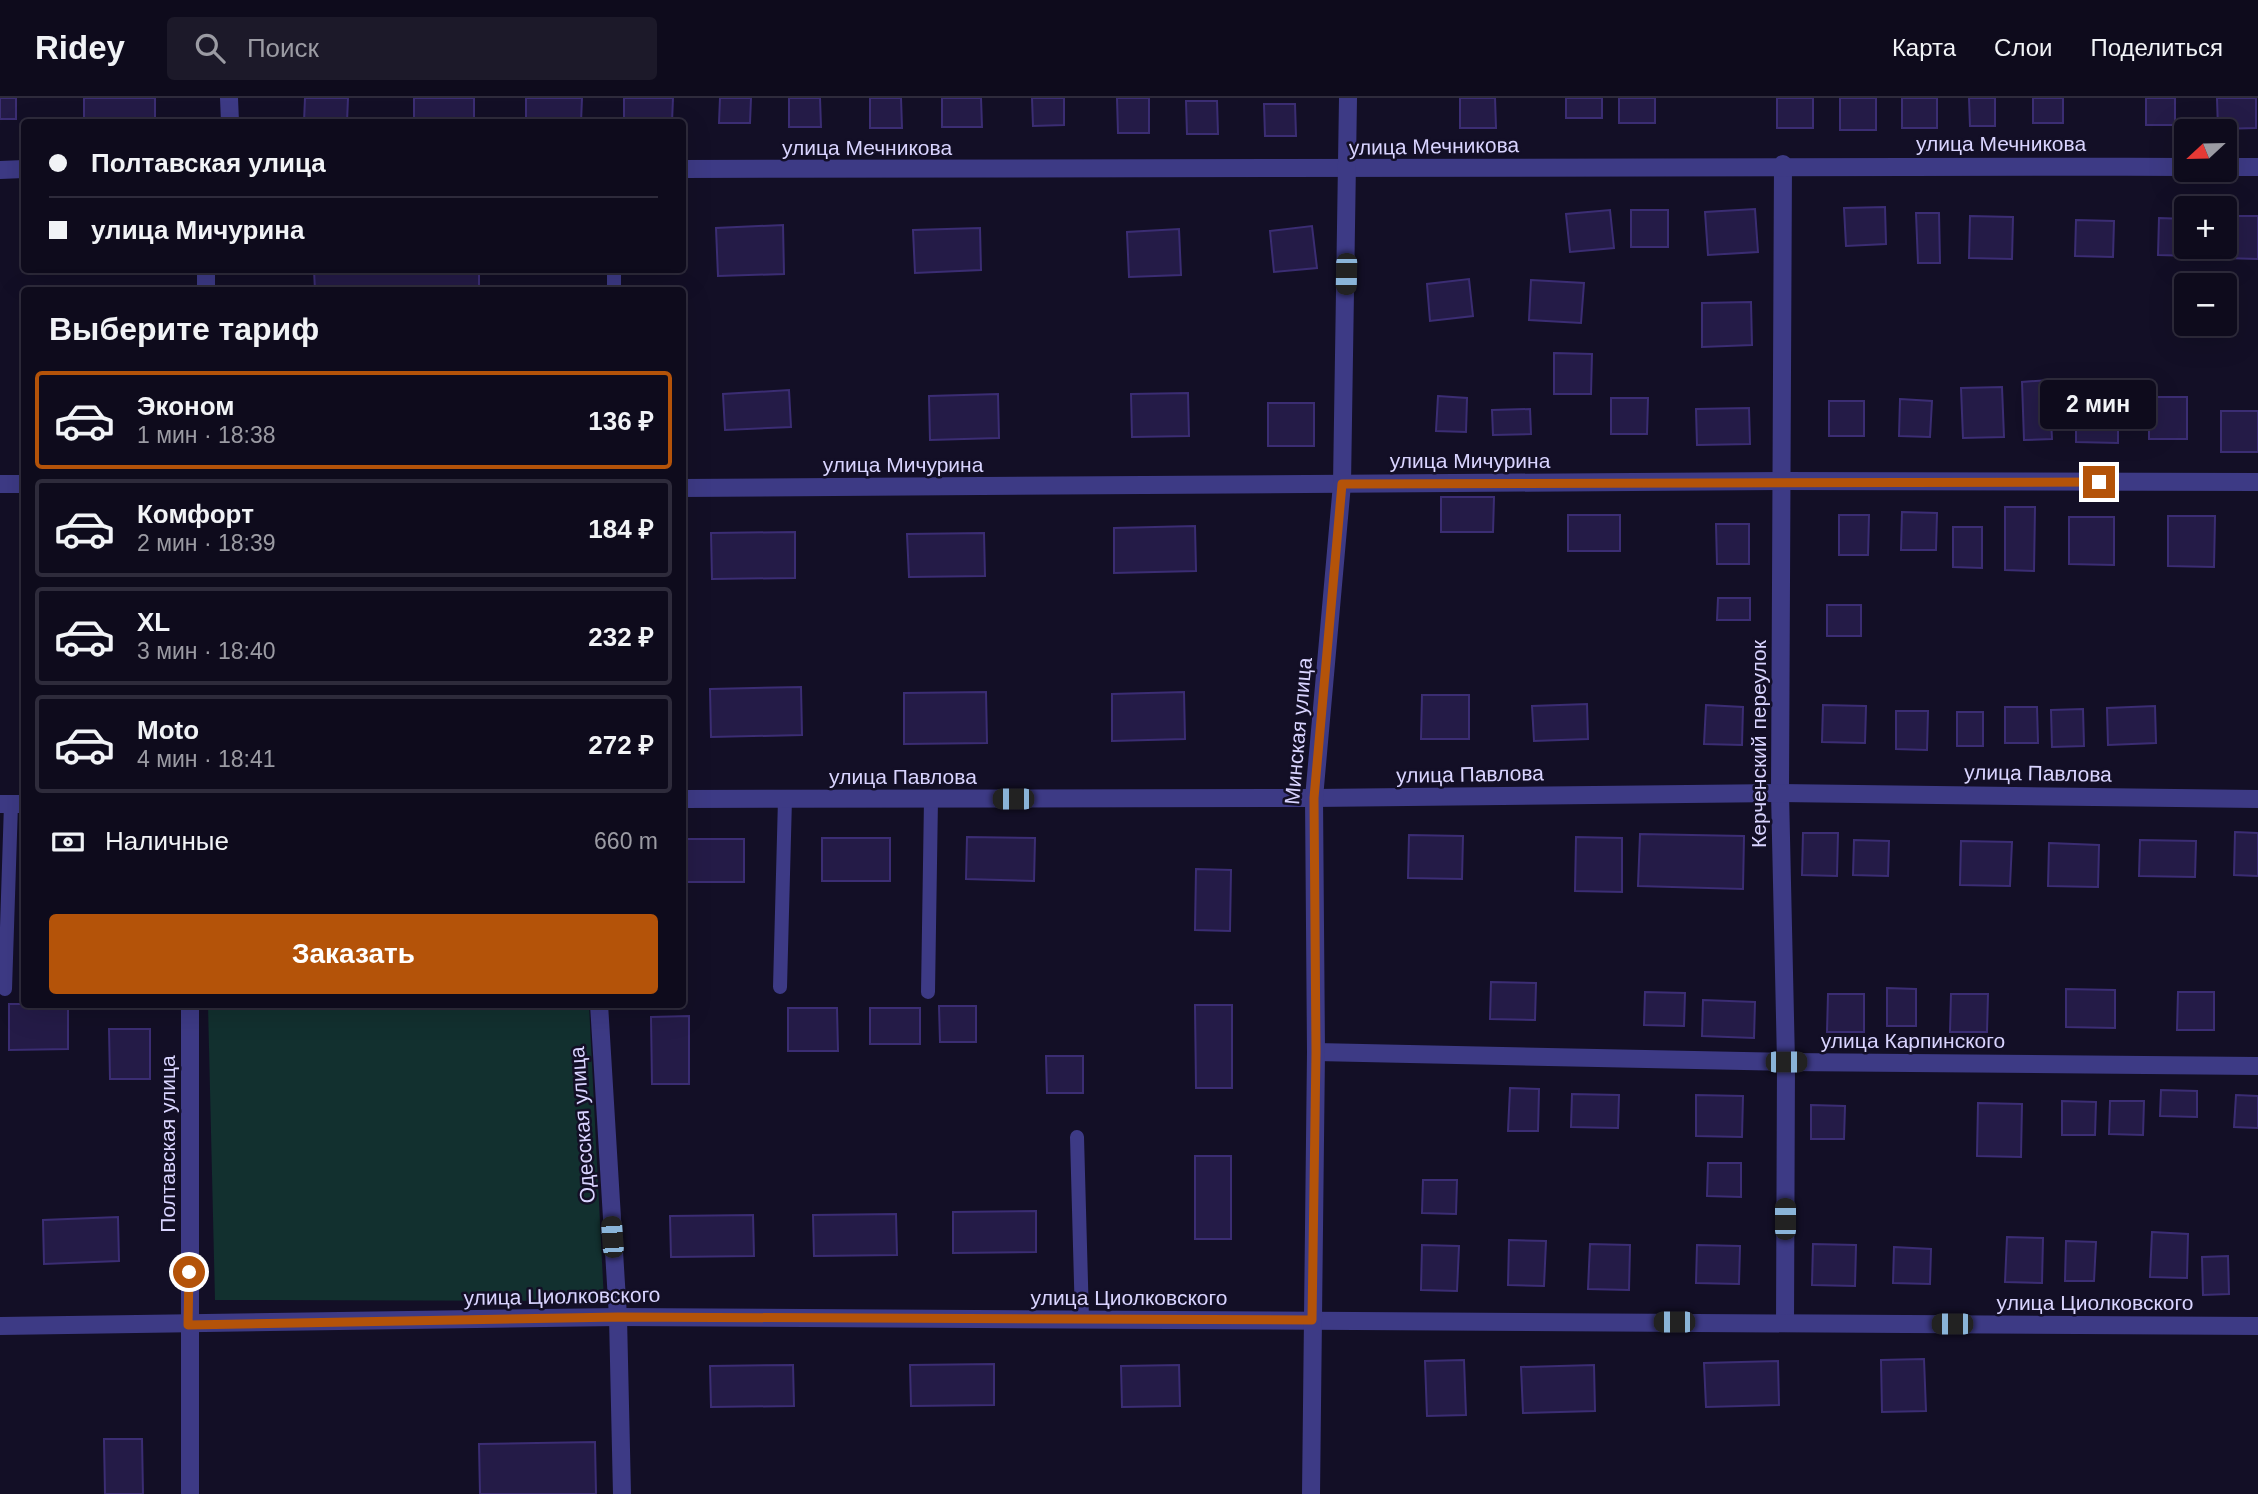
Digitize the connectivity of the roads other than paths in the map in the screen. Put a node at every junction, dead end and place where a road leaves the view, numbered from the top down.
1 (229, 98) edge
2 (1348, 98) edge
3 (230, 119) edge
4 (1783, 164) junction
5 (2174, 167) edge
6 (2237, 167) edge
7 (2258, 167) edge
8 (21, 169) edge
9 (686, 169) edge
10 (0, 170) edge
11 (1348, 170) junction
12 (1780, 481) junction
13 (2258, 482) edge
14 (0, 484) edge
15 (21, 484) edge
16 (1342, 484) junction
17 (686, 488) edge
18 (1780, 793) junction
19 (1314, 798) junction
20 (686, 799) edge
21 (785, 799) junction
22 (931, 799) junction
23 (2258, 799) edge
24 (12, 804) edge
25 (780, 987) dead end
26 (5, 989) dead end
27 (928, 992) dead end
28 (190, 1008) edge
29 (599, 1008) edge
30 (1316, 1052) junction
31 (1786, 1062) junction
32 (2258, 1066) edge
33 (1077, 1138) dead end
34 (618, 1317) junction
35 (1082, 1319) junction
36 (1312, 1320) junction
37 (1785, 1323) junction
38 (188, 1325) junction
39 (0, 1326) edge
40 (2258, 1326) edge
41 (190, 1494) edge
42 (622, 1494) edge
43 (1311, 1494) edge

1 - 3 street
2 - 11 street, Минская улица
4 - 5 street, улица Мечникова
4 - 11 street, улица Мечникова
4 - 12 street, Керченский переулок
6 - 7 street
8 - 10 street
9 - 11 street, улица Мечникова
11 - 16 street, Минская улица
12 - 13 street, улица Мичурина
12 - 16 street, улица Мичурина
12 - 18 street, Керченский переулок
14 - 15 street
16 - 17 street, улица Мичурина
16 - 19 street, Минская улица
18 - 19 street, улица Павлова
18 - 23 street, улица Павлова
18 - 31 street, Керченский переулок
19 - 22 street, улица Павлова
19 - 30 street, Минская улица
20 - 21 street, улица Павлова
21 - 22 street, улица Павлова
21 - 25 lane
22 - 27 lane
24 - 26 lane
28 - 38 street, Полтавская улица
29 - 34 street, Одесская улица
30 - 31 street, улица Карпинского
30 - 36 street, Минская улица
31 - 32 street, улица Карпинского
31 - 37 street, Керченский переулок
33 - 35 lane
34 - 35 street, улица Циолковского
34 - 38 street, улица Циолковского
34 - 42 street, Одесская улица
35 - 36 street, улица Циолковского
36 - 37 street, улица Циолковского
36 - 43 street, Минская улица
37 - 40 street, улица Циолковского
38 - 39 street, улица Циолковского
38 - 41 street, Полтавская улица

